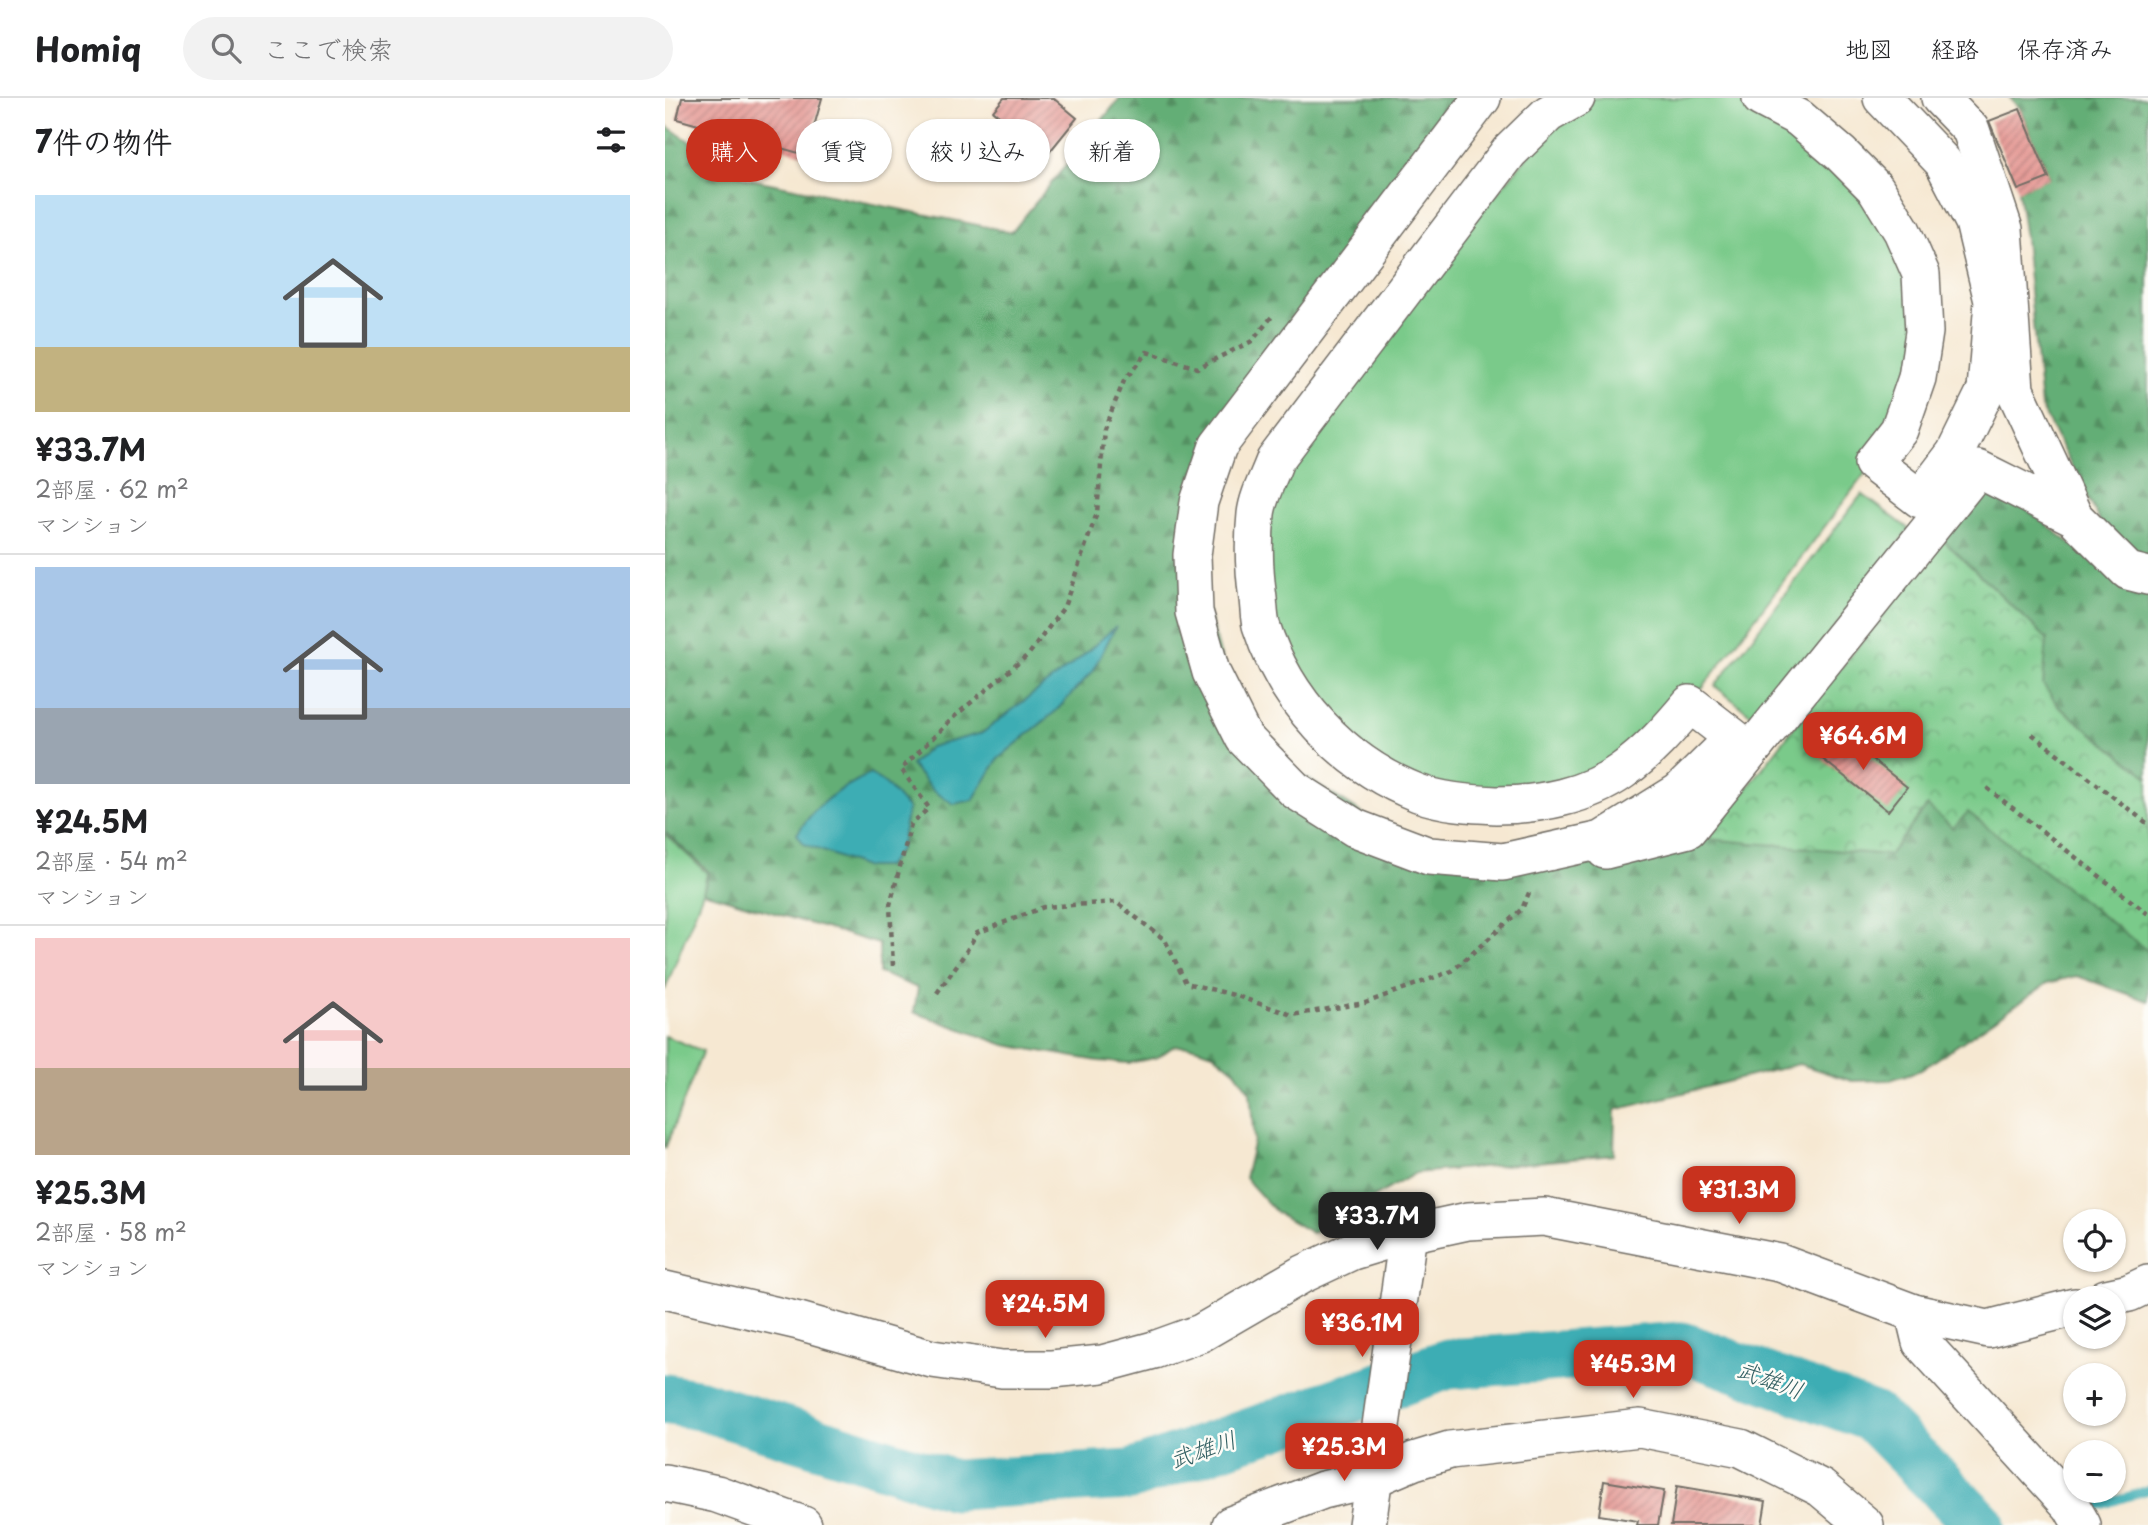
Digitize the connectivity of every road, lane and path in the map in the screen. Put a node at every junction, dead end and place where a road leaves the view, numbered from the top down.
1 (1482, 98) edge
2 (1576, 98) edge
3 (1761, 98) edge
4 (1882, 98) edge
5 (1940, 98) edge
6 (1276, 312) dead end
7 (2074, 517) junction
8 (2148, 576) edge
9 (2032, 734) dead end
10 (1987, 788) dead end
11 (2148, 824) edge
12 (1573, 858) joint
13 (2148, 914) edge
14 (893, 966) dead end
15 (937, 993) dead end
16 (1408, 1234) junction
17 (2148, 1284) edge
18 (665, 1290) edge
19 (2126, 1294) edge
20 (2063, 1310) edge
21 (1914, 1312) junction
22 (1376, 1464) junction
23 (665, 1482) edge
24 (803, 1525) edge
25 (1231, 1525) edge
26 (1367, 1525) edge
27 (1865, 1525) edge
28 (2082, 1525) edge

1 - 2 street
3 - 4 street
5 - 7 street
6 - 14 path
7 - 8 street
7 - 12 street
9 - 11 path
10 - 13 path
12 - 15 path
16 - 18 street
16 - 21 street
16 - 22 street
17 - 19 street
20 - 21 street
21 - 28 street
22 - 25 street
22 - 26 street
22 - 27 street
23 - 24 street

